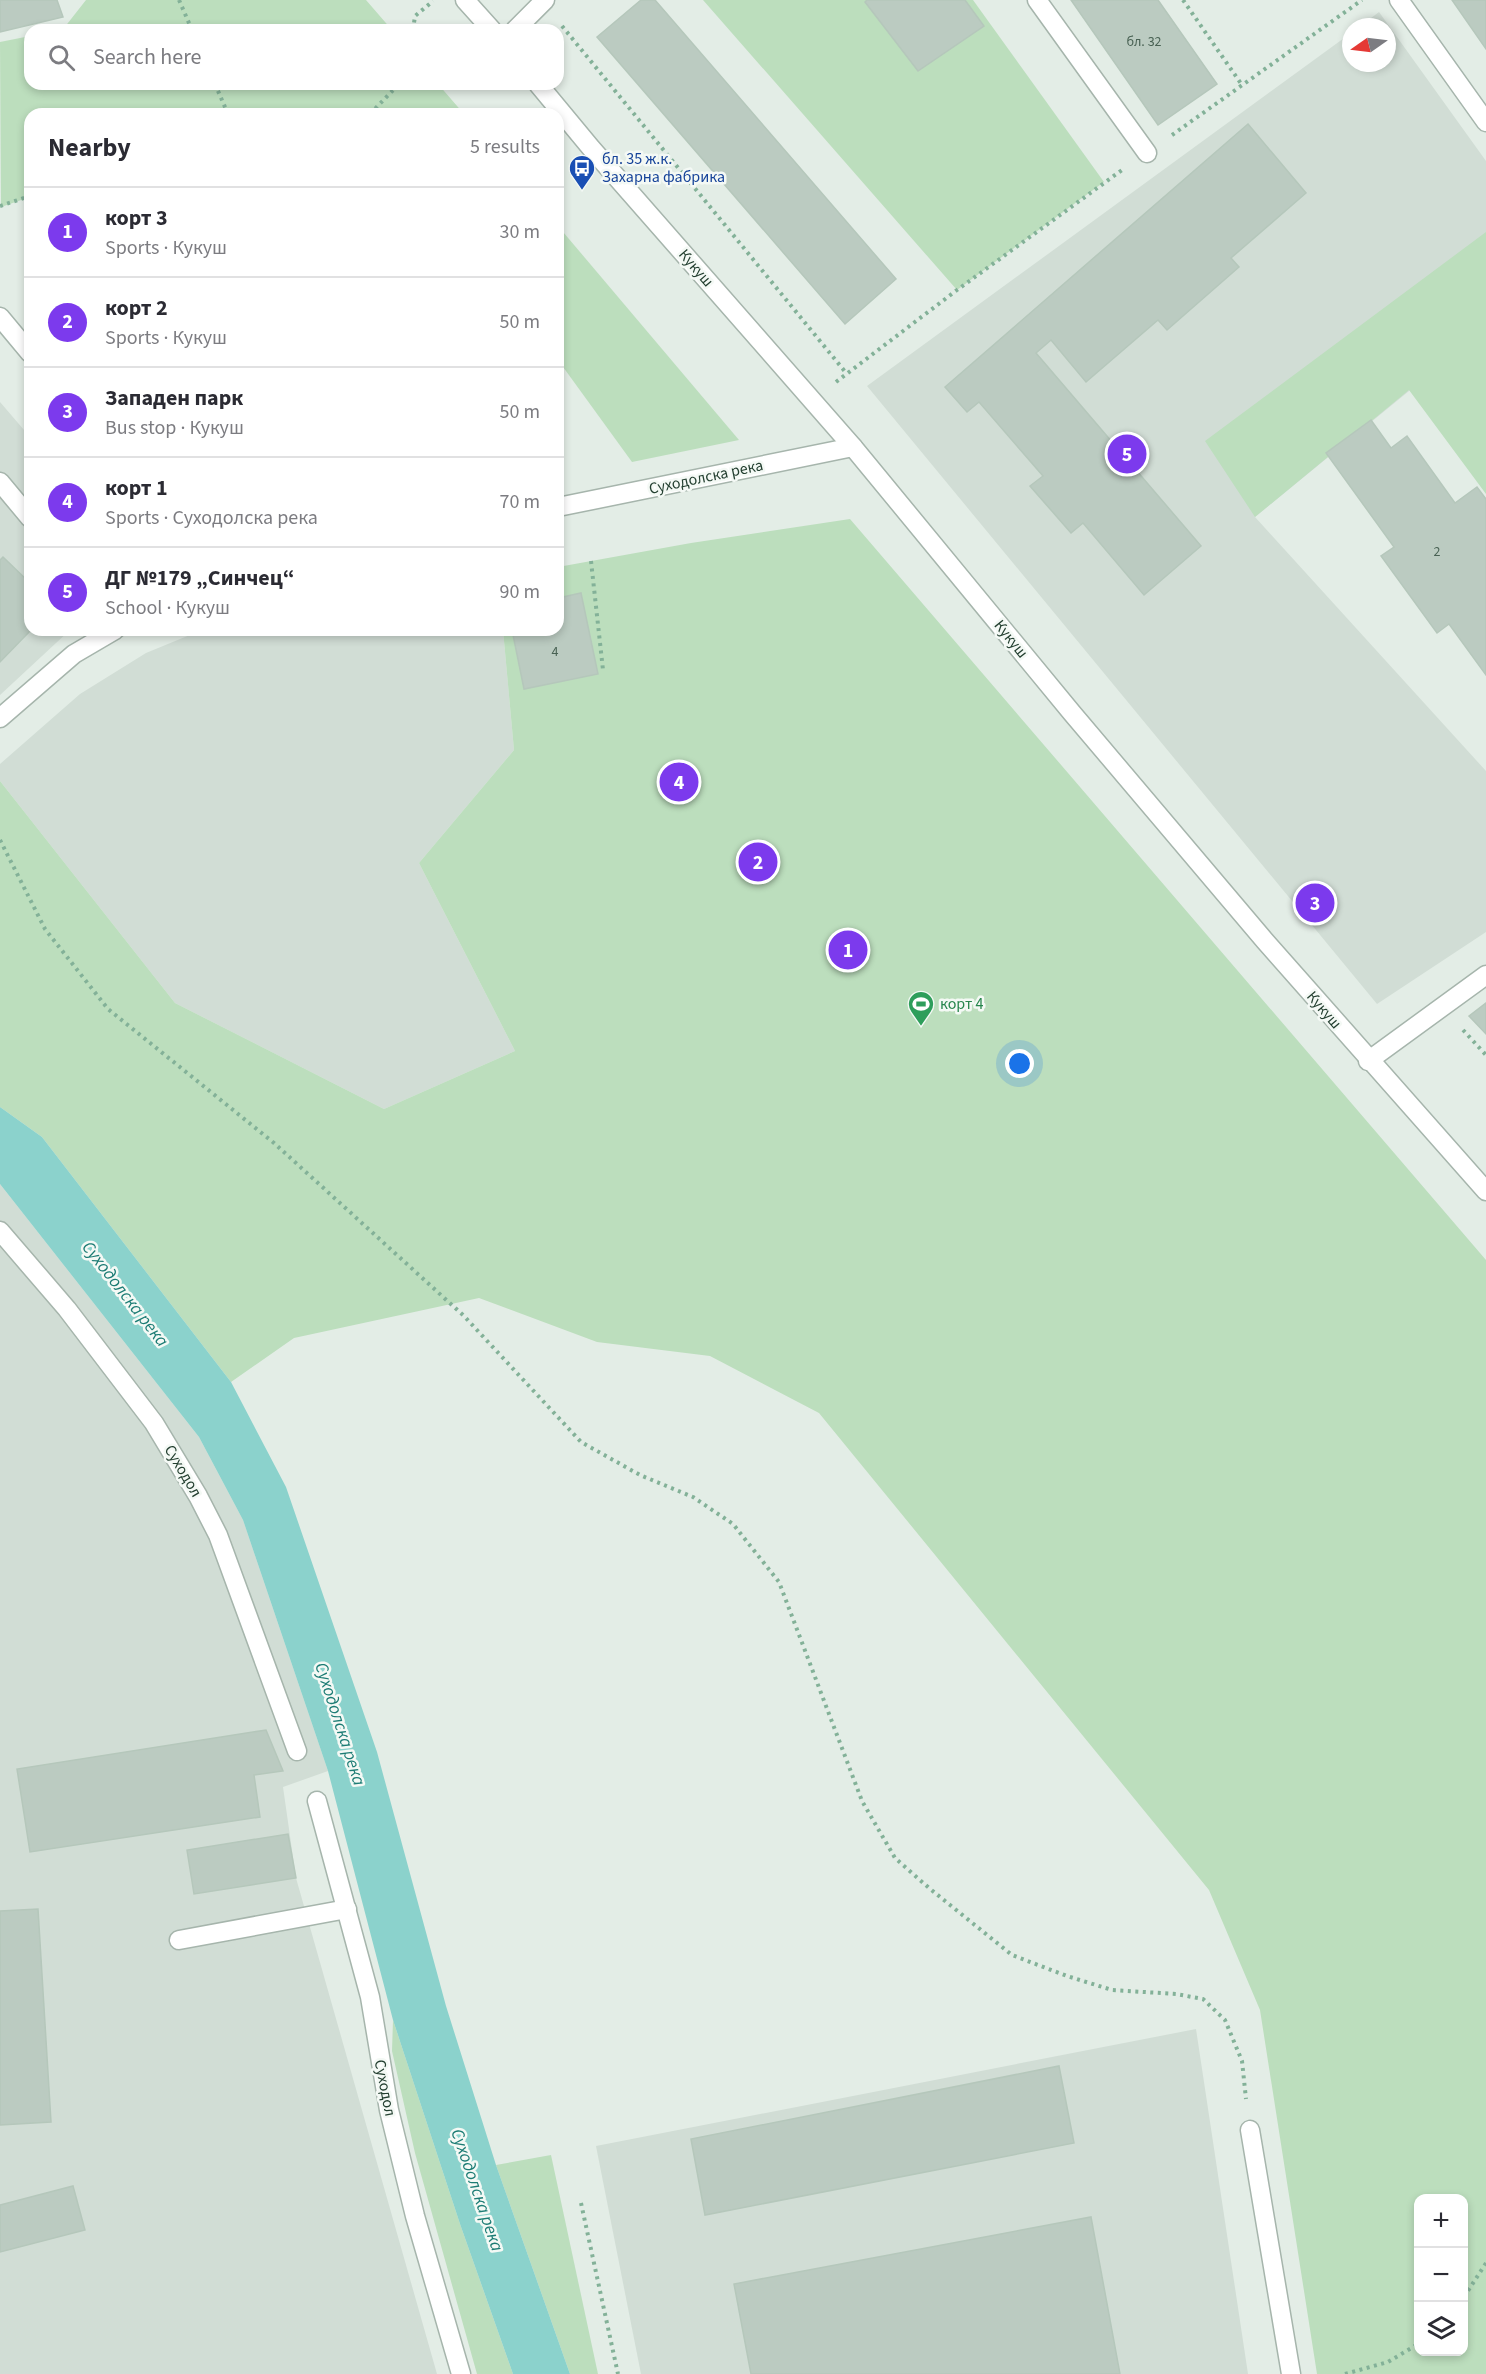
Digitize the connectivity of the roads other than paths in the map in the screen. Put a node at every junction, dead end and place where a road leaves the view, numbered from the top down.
1 (465, 0) edge
2 (1037, 0) edge
3 (1399, 0) edge
4 (544, 1) edge
5 (487, 24) edge
6 (521, 24) edge
7 (543, 90) edge
8 (558, 108) edge
9 (564, 115) edge
10 (1486, 122) edge
11 (1147, 153) road end
12 (0, 317) edge
13 (24, 346) edge
14 (853, 447) junction
15 (0, 482) edge
16 (564, 506) edge
17 (24, 511) edge
18 (105, 636) edge
19 (0, 718) edge
20 (1486, 975) edge
21 (1368, 1061) junction
22 (1486, 1191) edge
23 (0, 1231) edge
24 (297, 1751) dead end
25 (317, 1801) dead end
26 (348, 1909) junction
27 (179, 1940) dead end
28 (1250, 2130) road end
29 (461, 2374) edge
30 (1291, 2374) edge

1 - 5 street
2 - 11 street
3 - 10 street
4 - 6 street
7 - 8 street, Кукуш
9 - 14 street, Кукуш
12 - 13 street
14 - 16 street, Суходолска река
14 - 21 street, Кукуш
15 - 17 street
18 - 19 street
20 - 21 street
21 - 22 street, Кукуш
23 - 24 street, Суходол
25 - 26 street, Суходол
26 - 27 street
26 - 29 street, Суходол
28 - 30 street

